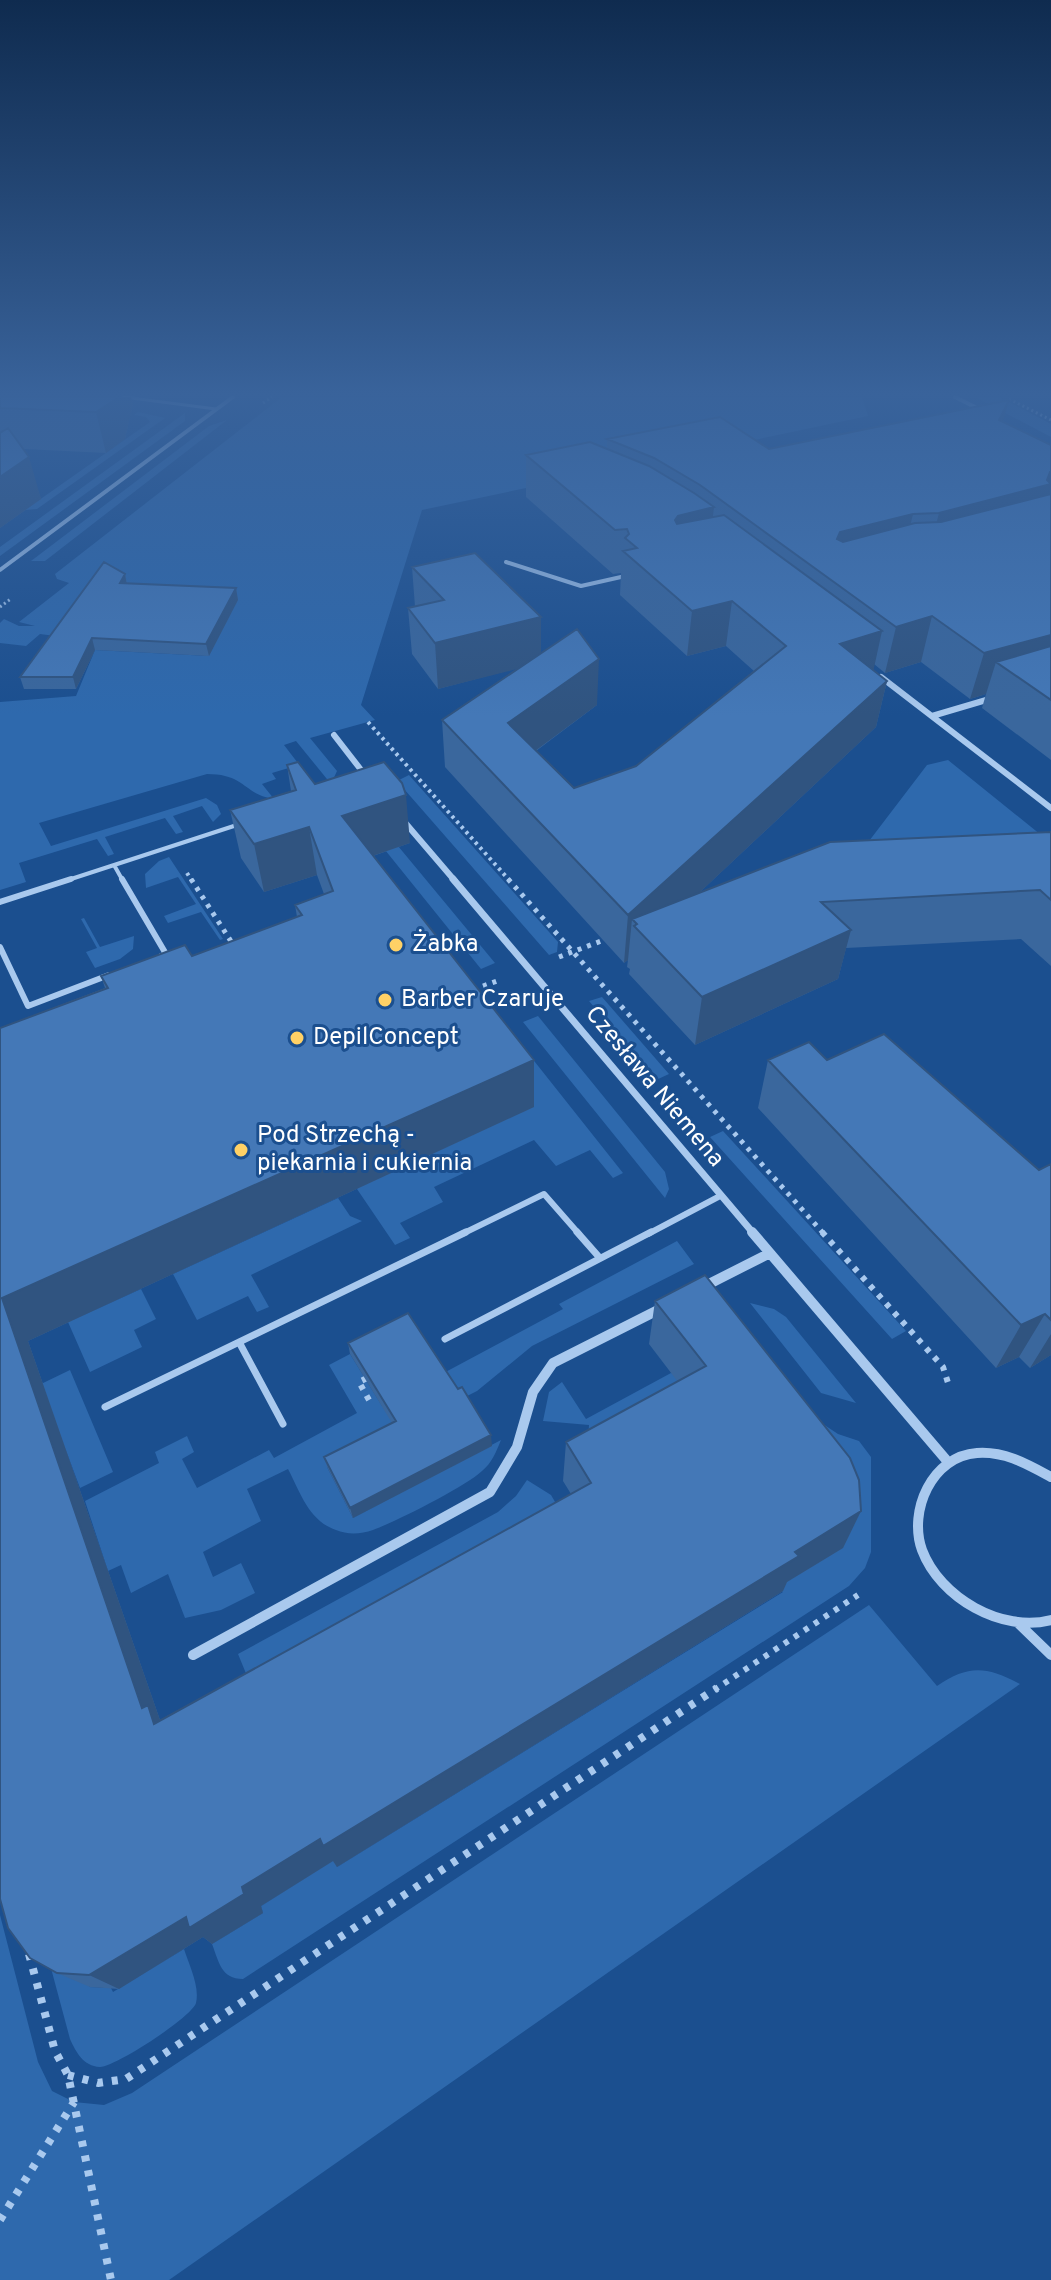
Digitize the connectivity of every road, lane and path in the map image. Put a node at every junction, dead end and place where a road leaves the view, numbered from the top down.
1 (89, 503) edge
2 (506, 562) dead end
3 (0, 570) edge
4 (621, 577) edge
5 (872, 670) edge
6 (995, 698) edge
7 (932, 716) junction
8 (368, 722) dead end
9 (334, 735) dead end
10 (371, 783) edge
11 (391, 806) edge
12 (1051, 808) edge
13 (242, 823) edge
14 (114, 865) junction
15 (185, 871) dead end
16 (0, 902) edge
17 (616, 935) edge
18 (0, 947) edge
19 (573, 951) junction
20 (242, 958) edge
21 (152, 959) edge
22 (528, 969) junction
23 (111, 975) edge
24 (483, 986) dead end
25 (720, 1196) junction
26 (770, 1253) junction
27 (599, 1257) junction
28 (695, 1291) edge
29 (667, 1305) edge
30 (445, 1339) dead end
31 (239, 1342) junction
32 (377, 1373) edge
33 (949, 1386) dead end
34 (369, 1400) dead end
35 (105, 1407) dead end
36 (283, 1424) dead end
37 (948, 1462) junction
38 (1048, 1472) edge
39 (858, 1595) dead end
40 (1051, 1620) edge
41 (1019, 1624) junction
42 (193, 1655) dead end
43 (1051, 1655) edge
44 (27, 1948) edge
45 (68, 2075) junction
46 (74, 2102) junction
47 (0, 2220) edge
48 (111, 2280) edge

1 - 3 street
2 - 4 street
5 - 7 street
6 - 7 street
7 - 12 street
8 - 19 path
9 - 10 street
11 - 22 street, Czesława Niemena
13 - 14 lane
14 - 16 lane
14 - 21 lane
15 - 20 path
17 - 19 path
18 - 23 lane
19 - 22 path
19 - 33 path
22 - 24 path
22 - 25 street, Czesława Niemena
25 - 26 street, Czesława Niemena
25 - 27 lane
26 - 28 street
26 - 37 street, Czesława Niemena
27 - 30 lane
27 - 31 lane
29 - 42 street
31 - 35 lane
31 - 36 lane
32 - 34 path
37 - 38 street
37 - 41 street
39 - 45 path
40 - 41 street
41 - 43 street
44 - 45 path
45 - 46 path
46 - 47 path
46 - 48 path

